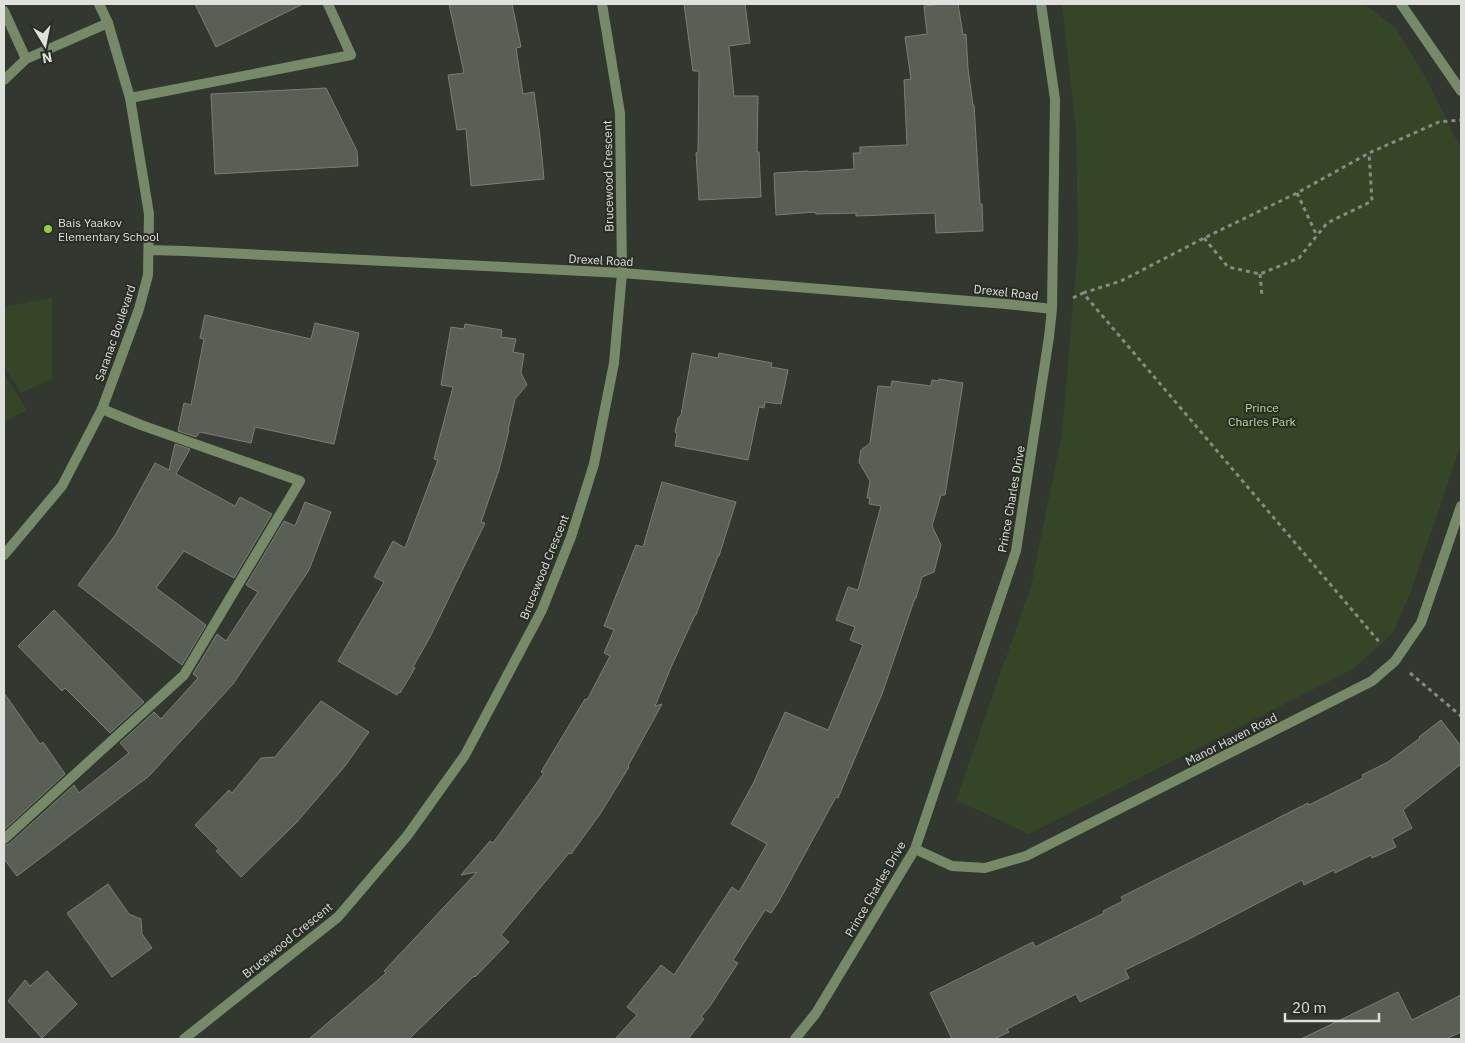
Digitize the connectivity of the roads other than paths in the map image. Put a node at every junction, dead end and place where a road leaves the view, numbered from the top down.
1 (99, 4) edge
2 (328, 4) edge
3 (602, 4) edge
4 (1041, 4) edge
5 (1400, 4) edge
6 (4, 11) edge
7 (108, 23) junction
8 (26, 59) junction
9 (4, 80) edge
10 (1461, 91) edge
11 (130, 98) junction
12 (148, 250) junction
13 (622, 273) junction
14 (1052, 310) junction
15 (102, 409) junction
16 (1461, 506) edge
17 (4, 555) edge
18 (4, 839) edge
19 (915, 849) junction
20 (184, 1039) edge
21 (795, 1039) edge

1 - 7 street, Saranac Boulevard
2 - 11 street
3 - 13 street, Brucewood Crescent
4 - 14 street, Prince Charles Drive
5 - 10 street
6 - 8 street
7 - 8 street
7 - 11 street, Saranac Boulevard
8 - 9 street
11 - 12 street, Saranac Boulevard
12 - 13 street, Drexel Road
12 - 15 street, Saranac Boulevard
13 - 14 street, Drexel Road
13 - 20 street, Brucewood Crescent
14 - 19 street, Prince Charles Drive
15 - 17 street, Saranac Boulevard
15 - 18 street
16 - 19 street, Manor Haven Road
19 - 21 street, Prince Charles Drive

